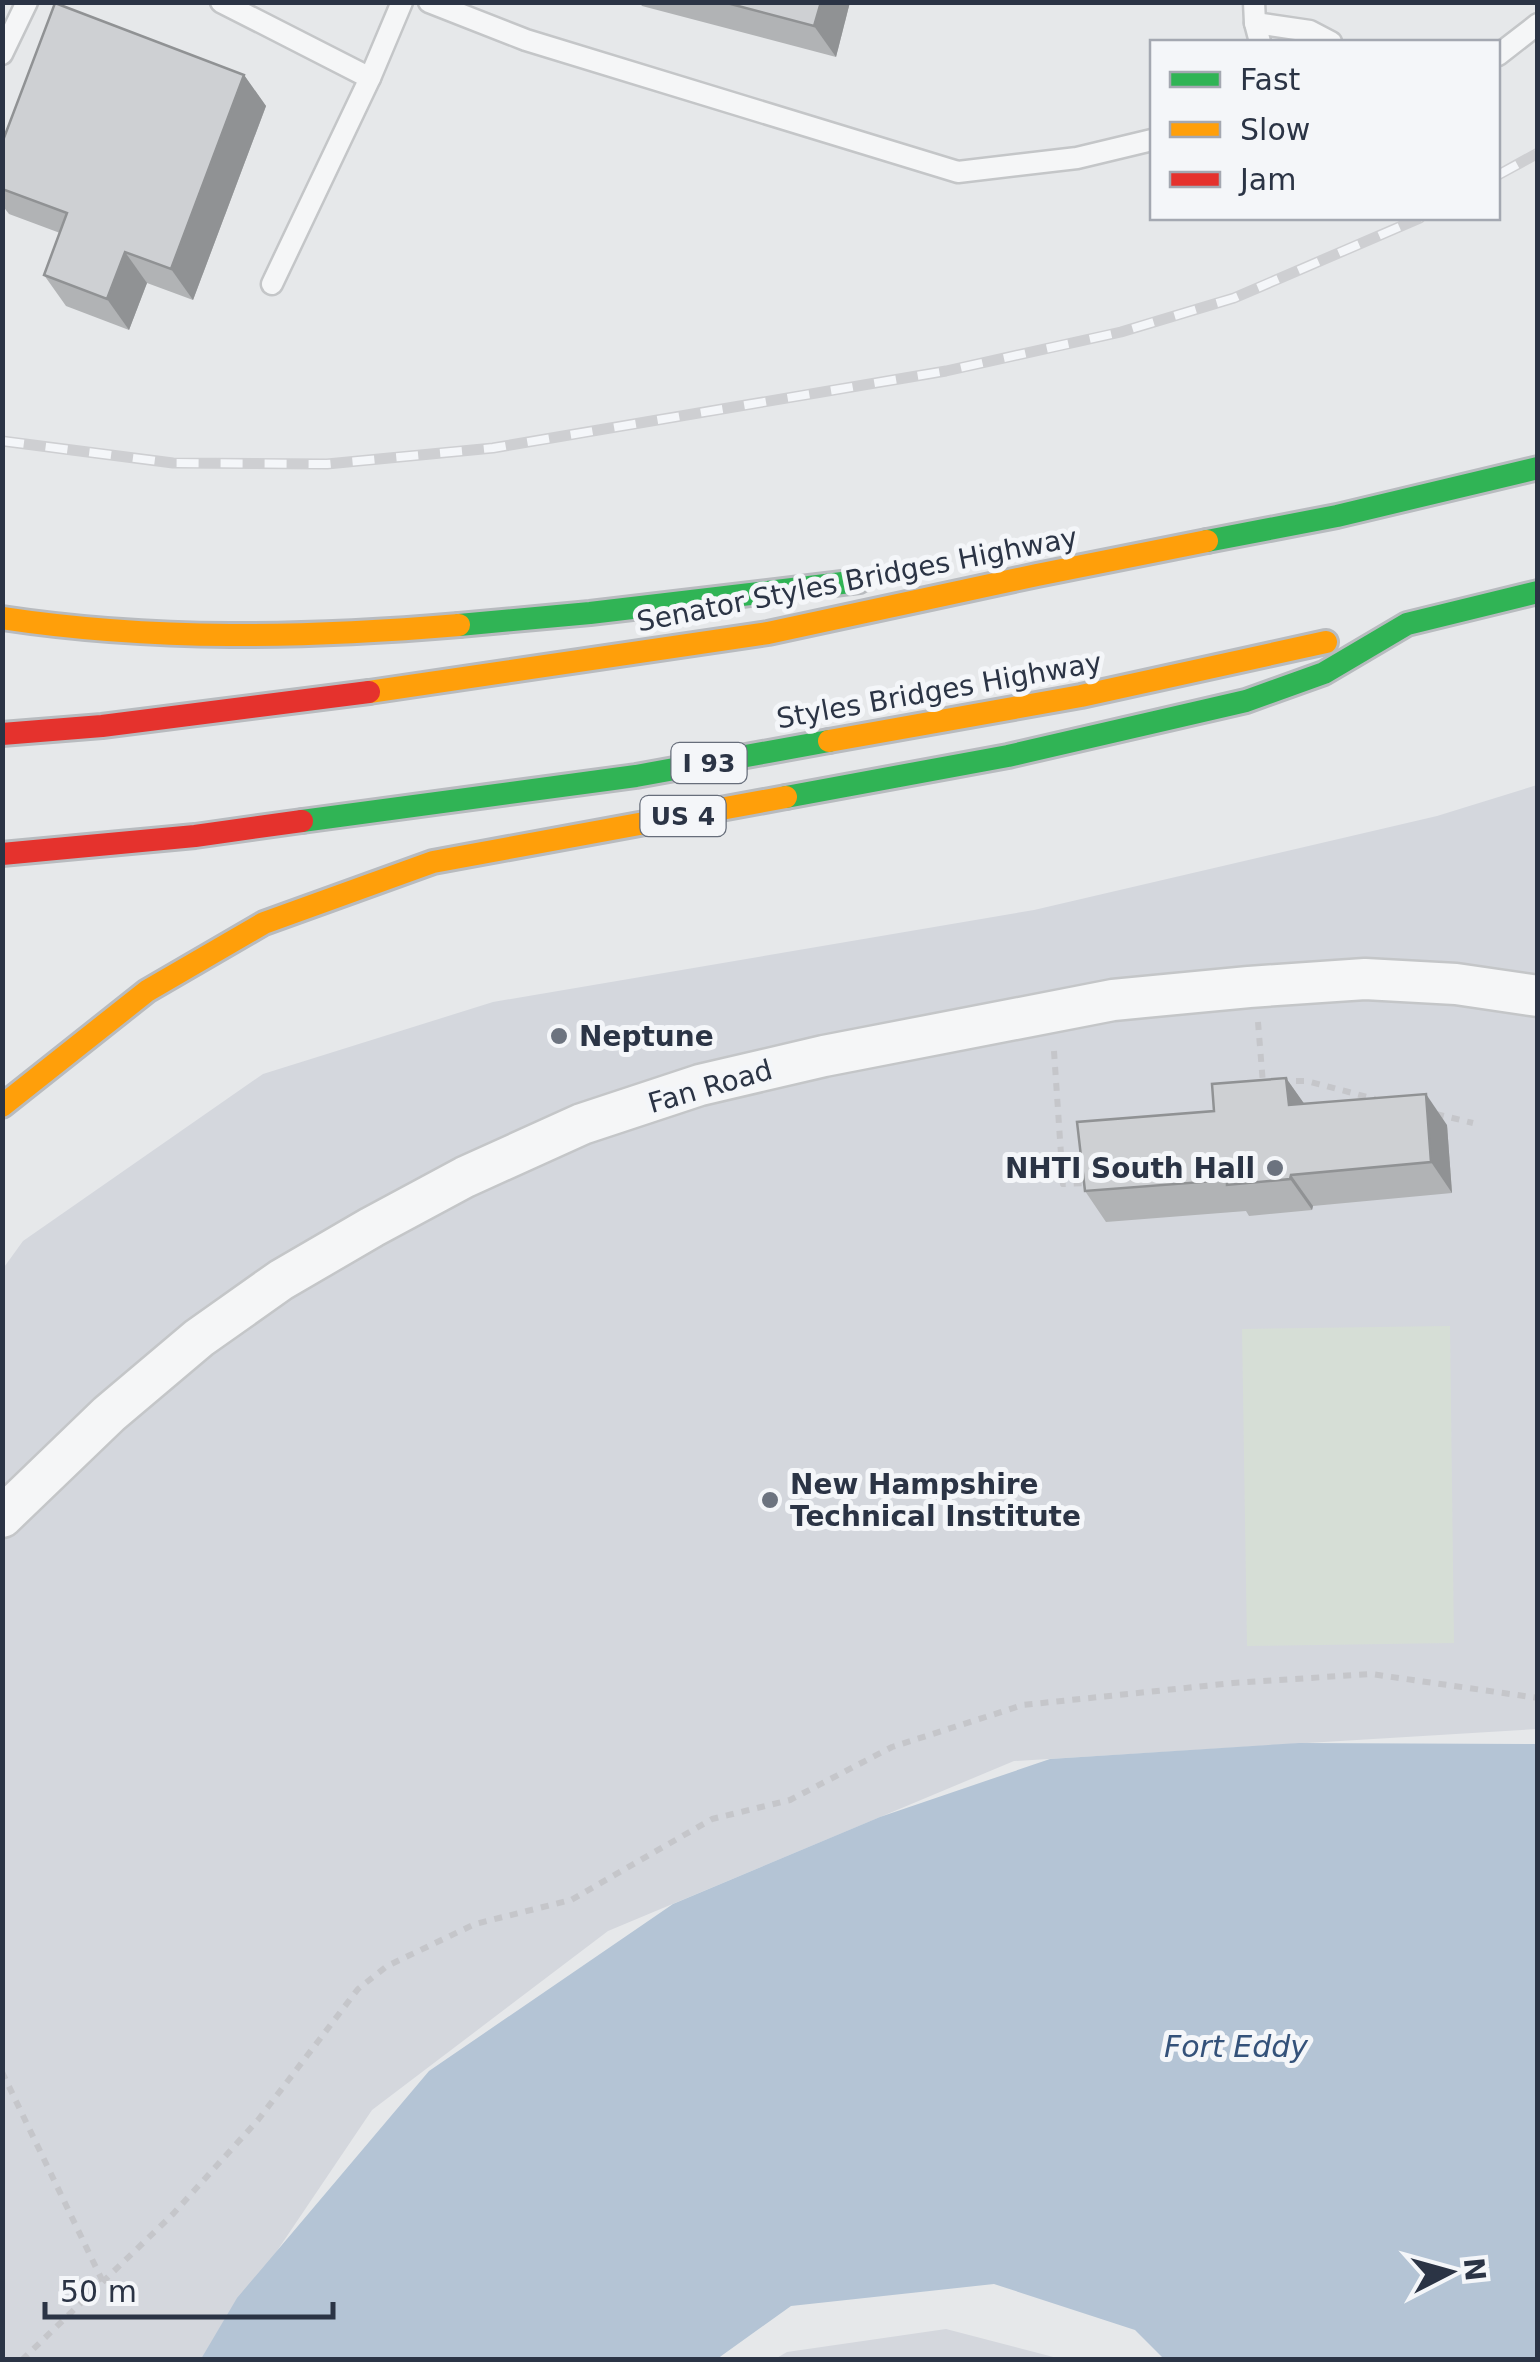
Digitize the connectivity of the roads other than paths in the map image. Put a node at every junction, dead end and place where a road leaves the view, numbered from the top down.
1 (27, 2) edge
2 (221, 2) edge
3 (402, 2) edge
4 (429, 2) edge
5 (1256, 23) edge
6 (1538, 24) edge
7 (1327, 40) edge
8 (1500, 53) edge
9 (2, 54) edge
10 (370, 78) junction
11 (1150, 140) edge
12 (272, 284) dead end
13 (1538, 468) edge
14 (1037, 575) junction
15 (929, 576) dead end
16 (874, 579) dead end
17 (1538, 592) edge
18 (2, 618) edge
19 (1408, 624) junction
20 (2, 734) edge
21 (2, 854) edge
22 (1538, 996) edge
23 (2, 1106) edge
24 (2, 1518) edge

1 - 9 lane
2 - 10 lane
3 - 10 lane
4 - 11 lane
5 - 7 lane
6 - 8 lane
10 - 12 lane
13 - 14 highway, Senator Styles Bridges Highway
14 - 15 highway
14 - 20 highway, Senator Styles Bridges Highway
16 - 18 highway
17 - 19 highway, I 93
19 - 21 highway, Styles Bridges Highway / I 93
19 - 23 highway, US 4
22 - 24 street, Fan Road

